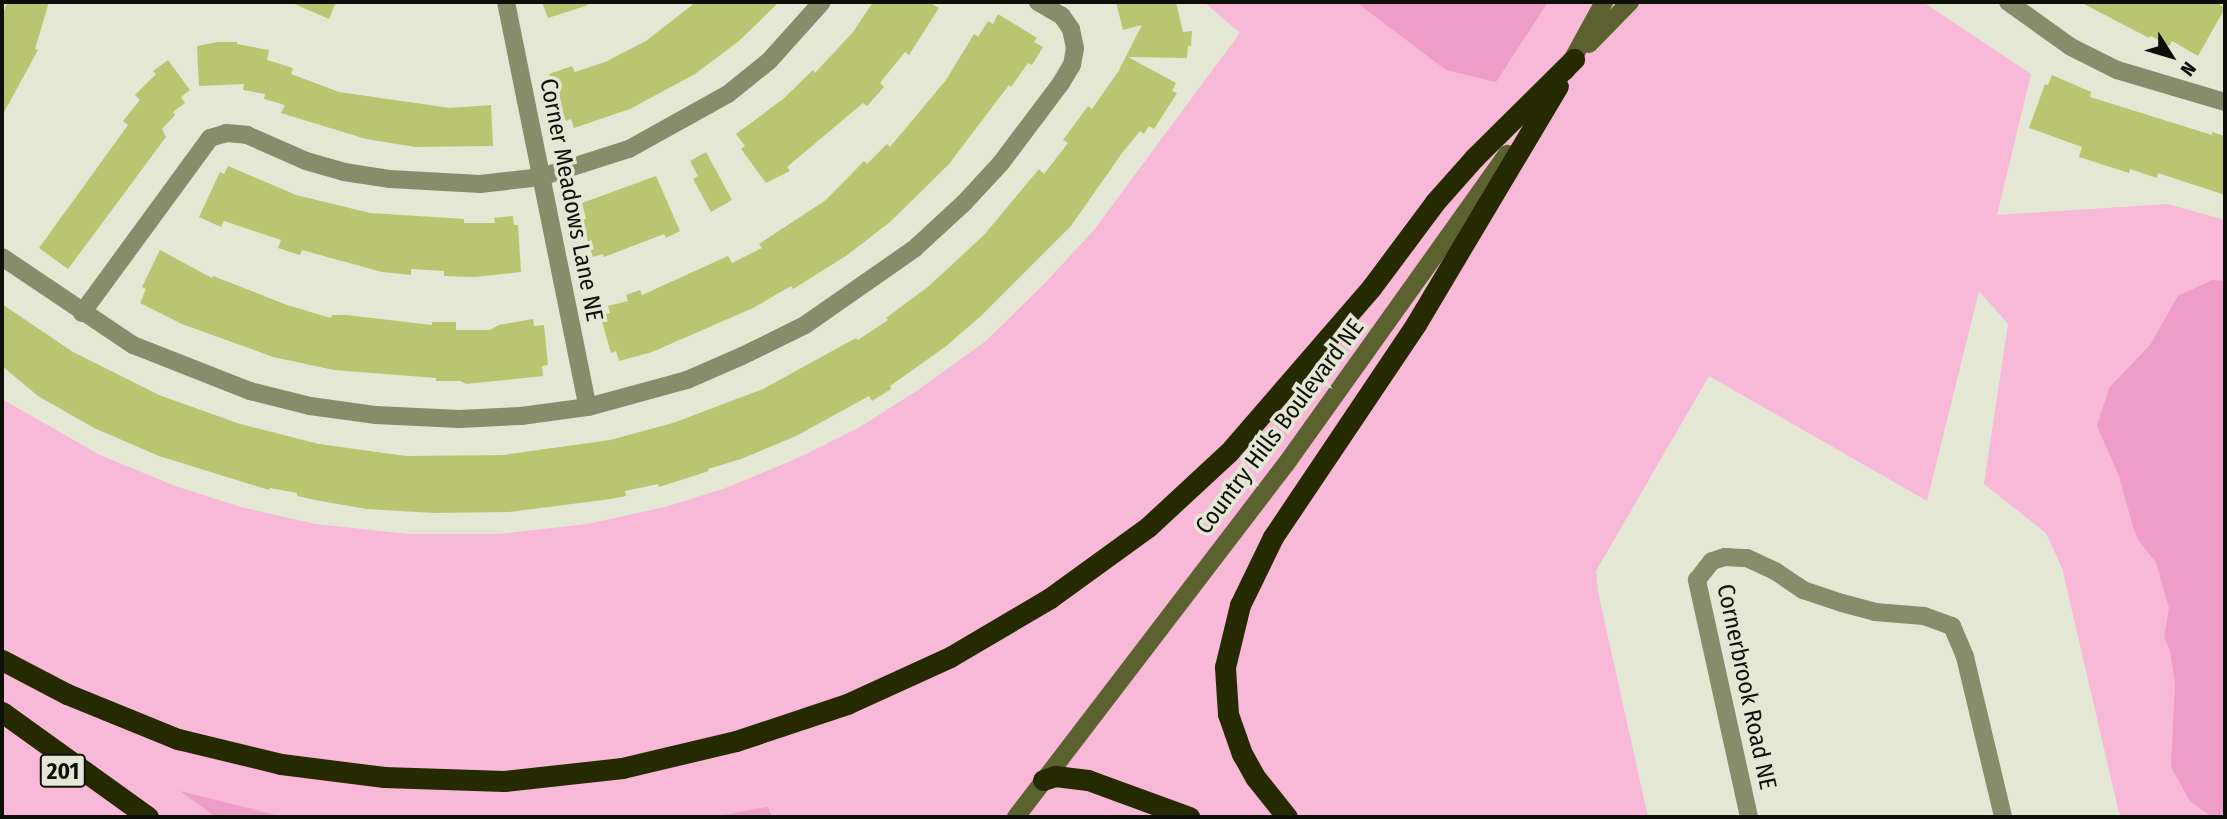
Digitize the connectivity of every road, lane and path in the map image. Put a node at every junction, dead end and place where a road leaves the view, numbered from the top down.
1 (506, 2) edge
2 (822, 2) edge
3 (1038, 2) edge
4 (1604, 2) edge
5 (1630, 2) edge
6 (2008, 2) edge
7 (1574, 59) junction
8 (2225, 102) edge
9 (541, 177) junction
10 (2, 257) edge
11 (82, 313) junction
12 (588, 407) junction
13 (2, 660) edge
14 (2, 712) edge
15 (2, 725) edge
16 (1043, 780) junction
17 (124, 817) edge
18 (148, 817) edge
19 (1016, 817) edge
20 (1189, 817) edge
21 (1287, 817) edge
22 (1749, 817) edge
23 (2003, 817) edge

1 - 9 street, Corner Meadows Lane NE
2 - 9 street
3 - 12 street
4 - 7 main road, Country Hills Boulevard NE
5 - 7 main road, Country Hills Boulevard NE
6 - 8 street
7 - 13 highway
7 - 16 main road, Country Hills Boulevard NE
7 - 21 highway
9 - 11 street
9 - 12 street, Corner Meadows Lane NE
10 - 11 street
11 - 12 street
14 - 18 highway
15 - 17 highway, 201
16 - 19 main road, Country Hills Boulevard NE
16 - 20 highway
22 - 23 street, Cornerbrook Road NE

